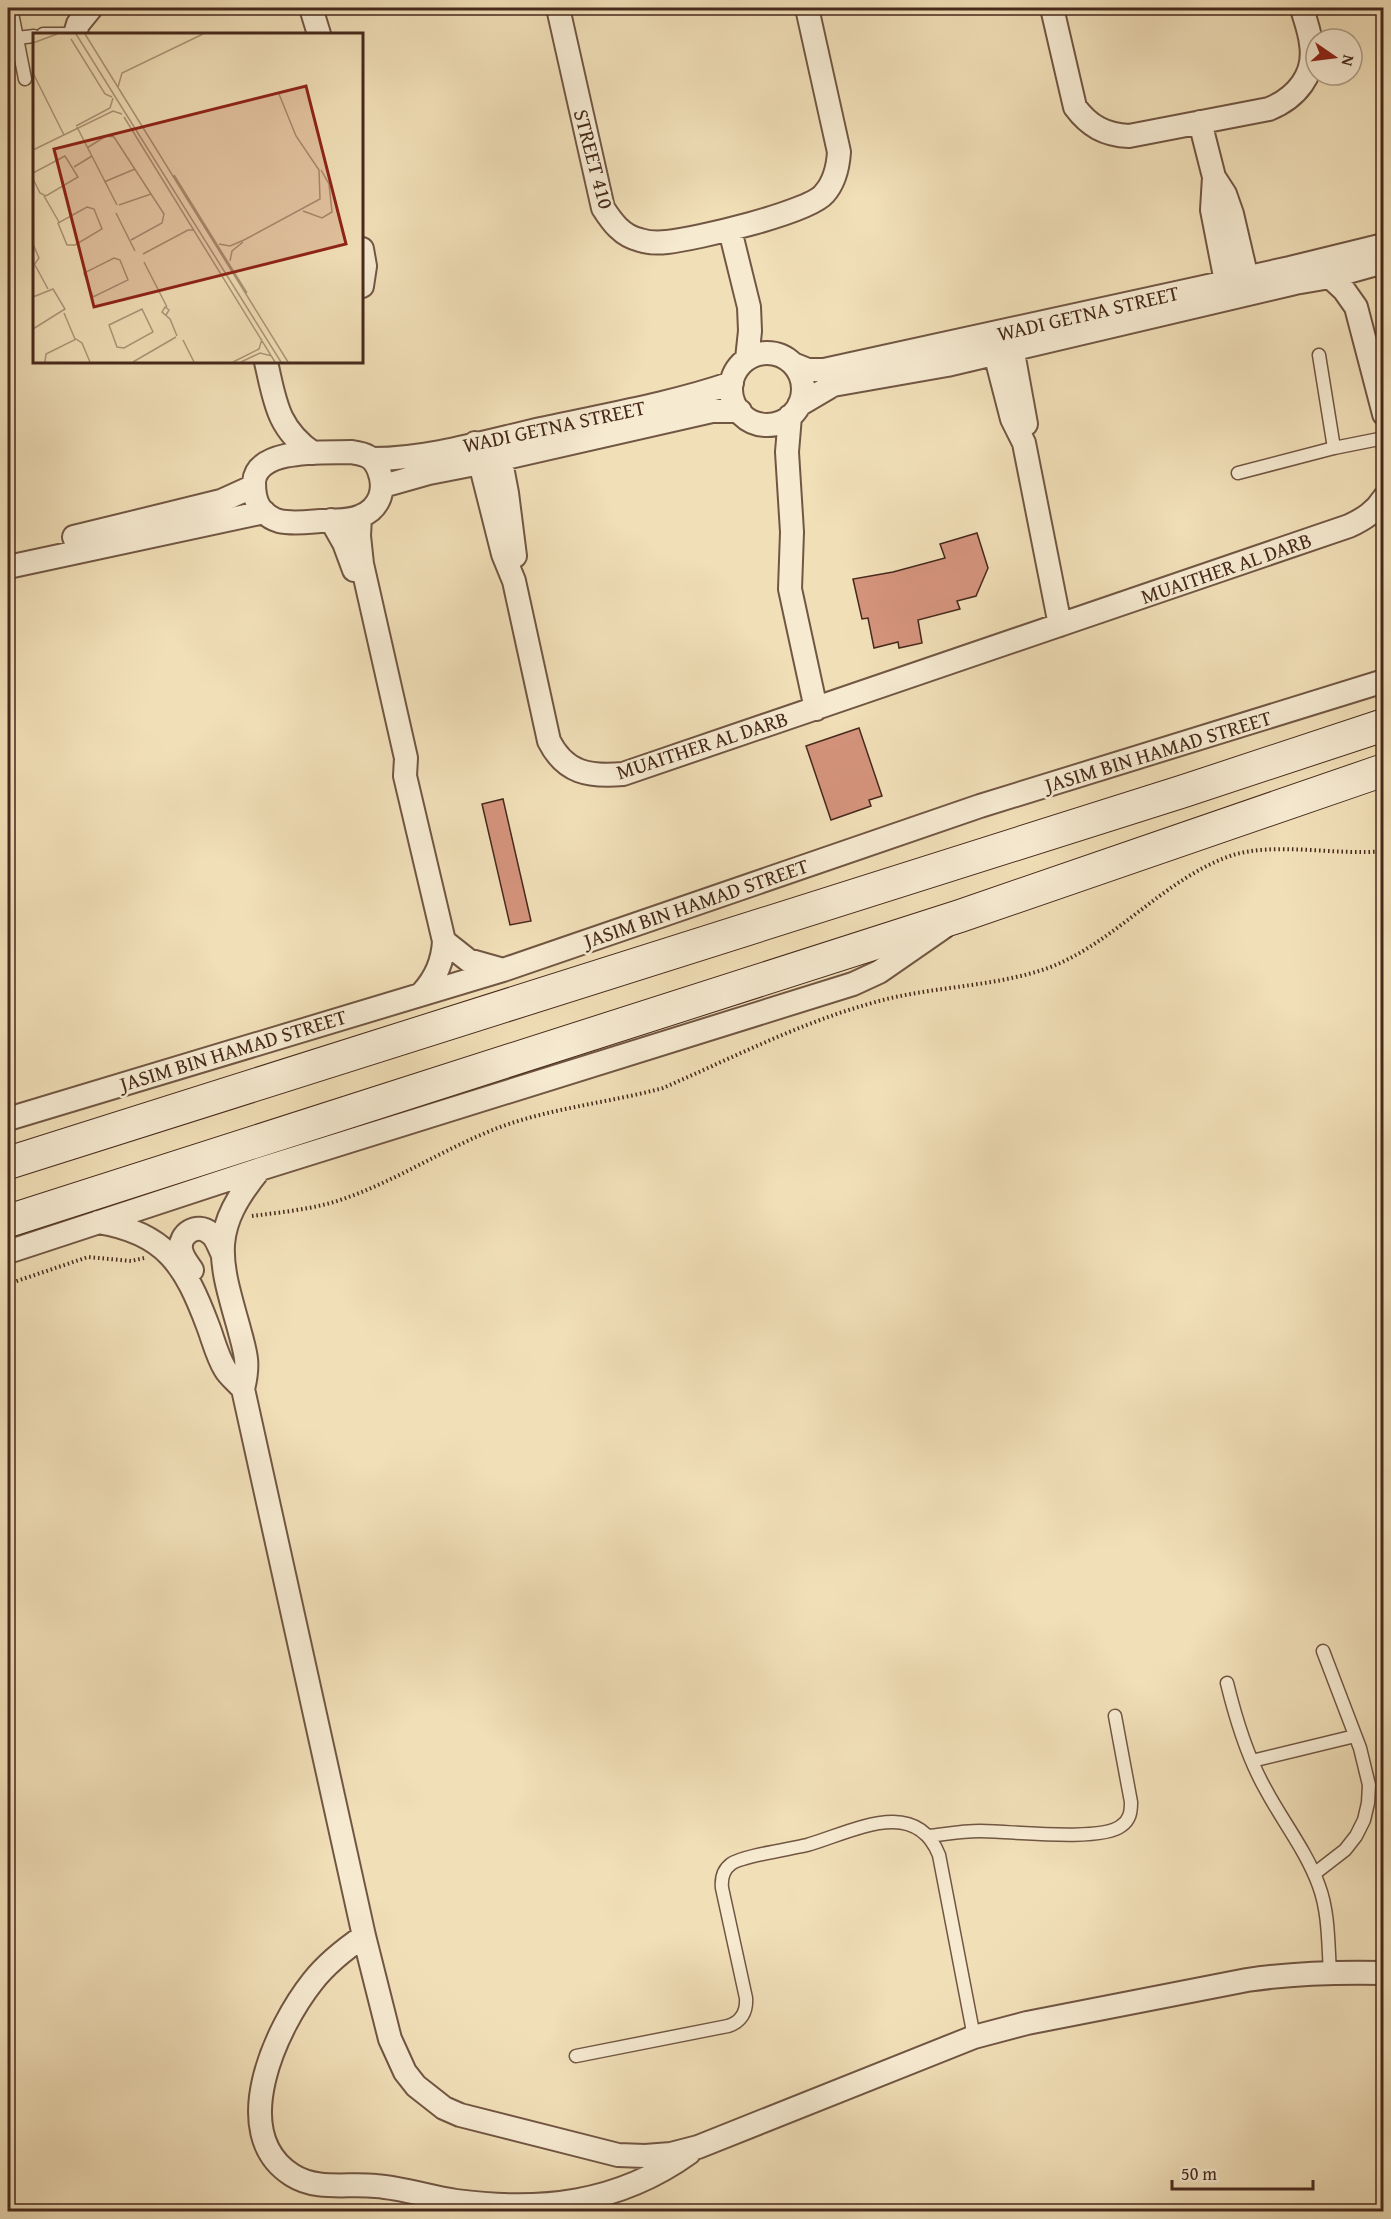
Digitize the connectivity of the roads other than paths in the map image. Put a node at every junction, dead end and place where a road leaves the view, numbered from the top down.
1 (11, 8) edge
2 (91, 8) edge
3 (312, 8) edge
4 (558, 8) edge
5 (807, 8) edge
6 (1052, 8) edge
7 (1302, 8) edge
8 (74, 33) edge
9 (319, 33) edge
10 (33, 36) edge
11 (17, 38) junction
12 (25, 79) dead end
13 (1200, 122) junction
14 (730, 230) junction
15 (1383, 244) edge
16 (363, 255) edge
17 (1376, 264) edge
18 (1330, 277) junction
19 (363, 279) edge
20 (1238, 288) junction
21 (1356, 307) junction
22 (1002, 342) junction
23 (1319, 355) dead end
24 (758, 356) junction
25 (266, 363) edge
26 (793, 364) junction
27 (732, 383) junction
28 (794, 411) junction
29 (1383, 414) edge
30 (278, 415) junction
31 (749, 417) junction
32 (1383, 438) edge
33 (1335, 448) junction
34 (488, 451) junction
35 (313, 453) junction
36 (374, 459) junction
37 (268, 461) junction
38 (788, 470) junction
39 (1238, 473) dead end
40 (254, 486) junction
41 (382, 486) junction
42 (1383, 498) edge
43 (264, 512) junction
44 (360, 517) junction
45 (330, 520) junction
46 (8, 553) edge
47 (8, 567) edge
48 (363, 590) junction
49 (1060, 625) junction
50 (1383, 681) edge
51 (1383, 708) edge
52 (816, 709) junction
53 (1383, 725) edge
54 (1345, 738) junction
55 (1383, 770) edge
56 (960, 915) junction
57 (444, 941) junction
58 (502, 970) junction
59 (422, 993) junction
60 (8, 1119) edge
61 (8, 1163) edge
62 (260, 1170) junction
63 (8, 1221) edge
64 (97, 1221) junction
65 (8, 1252) edge
66 (222, 1253) junction
67 (195, 1292) junction
68 (243, 1389) junction
69 (1323, 1651) dead end
70 (1227, 1683) dead end
71 (1115, 1716) dead end
72 (1355, 1736) junction
73 (1252, 1761) junction
74 (929, 1836) junction
75 (1314, 1874) junction
76 (364, 1936) junction
77 (1330, 1972) junction
78 (1383, 1973) edge
79 (974, 2037) junction
80 (576, 2055) dead end
81 (698, 2147) junction

1 - 11 lane
2 - 8 street
3 - 9 street
4 - 14 street, STREET 410
5 - 14 street, STREET 410
6 - 13 street
7 - 13 street
10 - 11 lane
11 - 12 lane
13 - 20 street
14 - 24 street
15 - 20 street, WADI GETNA STREET
16 - 19 street
17 - 18 street, WADI GETNA STREET
17 - 21 street
18 - 20 street, WADI GETNA STREET
18 - 21 street
20 - 22 street, WADI GETNA STREET
21 - 29 street
22 - 26 street, WADI GETNA STREET
22 - 28 street, WADI GETNA STREET
22 - 49 street
23 - 33 lane
24 - 26 street
24 - 27 street
25 - 30 street
26 - 28 street
27 - 31 street
27 - 34 street, WADI GETNA STREET
28 - 31 street
28 - 38 street, MUAITHER AL DARB
30 - 35 street
30 - 37 street
31 - 34 street, WADI GETNA STREET
31 - 38 street, MUAITHER AL DARB
32 - 33 lane
33 - 39 lane
34 - 36 street, WADI GETNA STREET
34 - 41 street, WADI GETNA STREET
34 - 52 street, MUAITHER AL DARB
35 - 36 street, WADI GETNA STREET
35 - 37 street, WADI GETNA STREET
36 - 41 street
37 - 40 street
38 - 52 street, MUAITHER AL DARB
40 - 43 street
40 - 46 street
41 - 44 street
42 - 49 street, MUAITHER AL DARB
43 - 45 street
43 - 47 street
44 - 45 street
44 - 48 street
45 - 48 street
48 - 57 street
49 - 52 street, MUAITHER AL DARB
50 - 58 street, JASIM BIN HAMAD STREET
51 - 54 main road
53 - 54 main road, JASIM BIN HAMAD STREET
54 - 61 main road, JASIM BIN HAMAD STREET
55 - 56 main road
56 - 62 street
56 - 63 main road
57 - 58 street
57 - 59 street
58 - 59 street, JASIM BIN HAMAD STREET
59 - 60 street, JASIM BIN HAMAD STREET
62 - 64 street
62 - 66 street
64 - 65 street
64 - 67 street
66 - 67 street
66 - 68 street
67 - 68 street
68 - 76 street
69 - 72 lane
70 - 73 lane
71 - 74 lane
72 - 73 lane
72 - 75 lane
73 - 75 lane
74 - 79 lane
74 - 80 lane
75 - 77 lane
76 - 81 street
76 - 81 street
77 - 78 street
77 - 79 street
79 - 81 street

